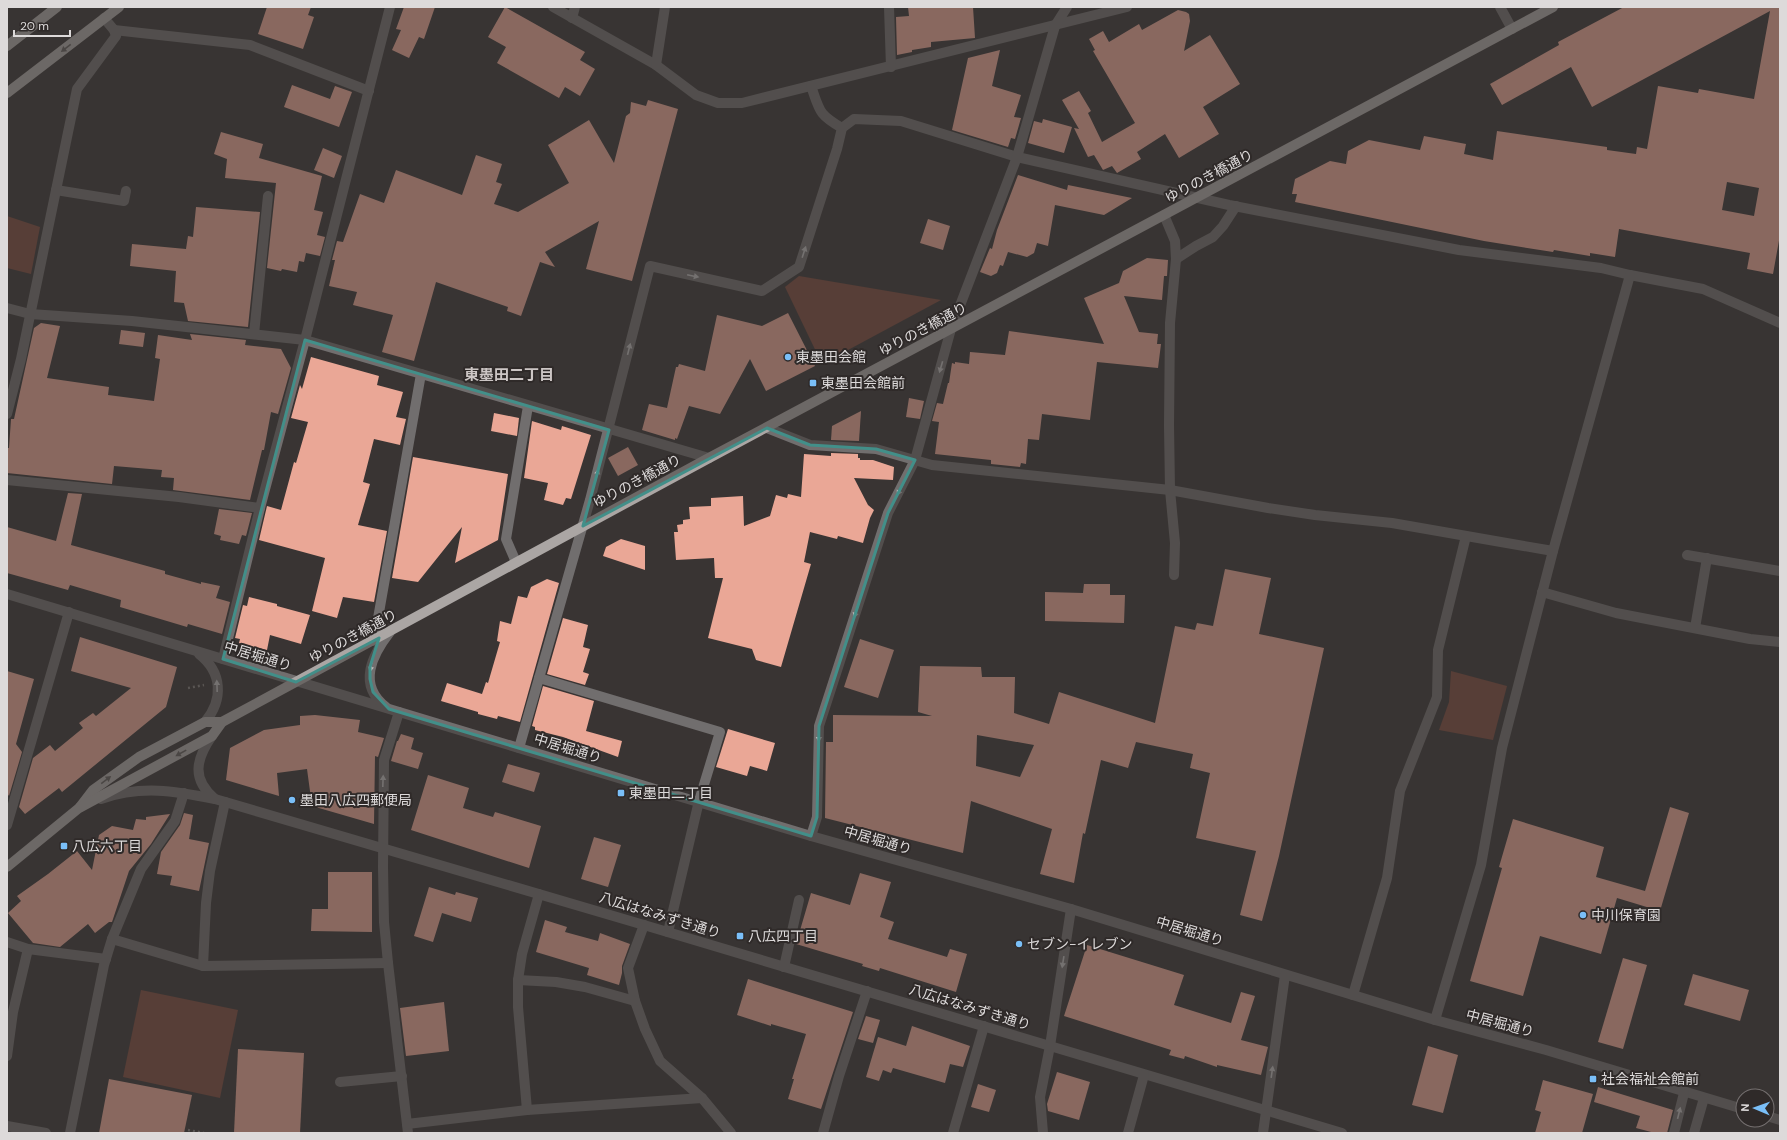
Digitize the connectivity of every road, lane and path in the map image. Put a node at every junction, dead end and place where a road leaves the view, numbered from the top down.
1 (57, 7) edge
2 (119, 7) edge
3 (390, 7) edge
4 (553, 7) edge
5 (575, 7) edge
6 (665, 7) edge
7 (889, 7) edge
8 (1067, 7) edge
9 (1127, 7) edge
10 (1500, 7) edge
11 (1553, 7) edge
12 (104, 18) junction
13 (572, 18) junction
14 (1055, 26) junction
15 (114, 30) junction
16 (1512, 30) junction
17 (7, 46) edge
18 (656, 65) junction
19 (891, 67) junction
20 (811, 86) junction
21 (369, 91) junction
22 (7, 93) edge
23 (842, 128) junction
24 (1017, 158) junction
25 (56, 190) junction
26 (126, 191) dead end
27 (268, 196) dead end
28 (1196, 198) junction
29 (1236, 206) junction
30 (1164, 216) junction
31 (1176, 259) junction
32 (1630, 275) junction
33 (7, 308) edge
34 (30, 314) junction
35 (1780, 323) edge
36 (951, 329) junction
37 (254, 334) junction
38 (305, 340) junction
39 (421, 374) junction
40 (528, 406) junction
41 (7, 414) edge
42 (766, 428) junction
43 (609, 430) junction
44 (709, 458) junction
45 (914, 460) junction
46 (7, 480) edge
47 (1170, 490) junction
48 (260, 508) junction
49 (583, 526) junction
50 (1466, 536) junction
51 (1553, 551) junction
52 (1687, 555) dead end
53 (1707, 558) junction
54 (516, 562) junction
55 (1780, 571) edge
56 (1174, 575) dead end
57 (1542, 592) junction
58 (7, 594) edge
59 (69, 612) junction
60 (1695, 628) junction
61 (390, 632) junction
62 (374, 641) junction
63 (1780, 642) edge
64 (194, 651) junction
65 (223, 659) junction
66 (539, 678) junction
67 (296, 682) junction
68 (208, 684) dead end
69 (188, 688) dead end
70 (389, 709) junction
71 (399, 712) junction
72 (205, 722) junction
73 (222, 722) junction
74 (212, 736) junction
75 (519, 748) junction
76 (184, 793) junction
77 (220, 801) junction
78 (699, 802) junction
79 (79, 808) junction
80 (7, 825) edge
81 (811, 836) junction
82 (383, 848) junction
83 (7, 867) edge
84 (539, 894) junction
85 (798, 900) dead end
86 (1071, 909) junction
87 (644, 925) junction
88 (668, 932) junction
89 (112, 939) junction
90 (7, 942) edge
91 (28, 949) junction
92 (106, 959) junction
93 (388, 962) junction
94 (204, 966) junction
95 (784, 967) junction
96 (1285, 975) junction
97 (518, 980) junction
98 (867, 991) junction
99 (1353, 995) junction
100 (635, 1001) junction
101 (1435, 1020) junction
102 (984, 1026) junction
103 (1050, 1046) junction
104 (7, 1056) edge
105 (1144, 1074) junction
106 (402, 1076) junction
107 (340, 1082) dead end
108 (1684, 1093) junction
109 (702, 1098) junction
110 (1704, 1098) junction
111 (1735, 1107) edge
112 (527, 1110) junction
113 (1266, 1110) junction
114 (7, 1126) edge
115 (408, 1128) edge
116 (188, 1130) dead end
117 (46, 1133) edge
118 (70, 1133) edge
119 (204, 1133) edge
120 (731, 1133) edge
121 (823, 1133) edge
122 (953, 1133) edge
123 (1043, 1133) edge
124 (1128, 1133) edge
125 (1262, 1133) edge
126 (1342, 1133) edge
127 (1674, 1133) edge
128 (1694, 1133) edge

1 - 17 main road
2 - 12 main road
3 - 21 street
4 - 13 street
5 - 13 street
6 - 18 street
7 - 19 street
8 - 14 street
9 - 14 street
10 - 16 street
11 - 16 main road, ゆりのき橋通り
12 - 15 street
12 -> 22 main road
13 - 18 street
14 - 19 street
14 - 24 street
15 - 21 street
15 - 25 street
16 - 28 main road, ゆりのき橋通り
18 - 20 street
19 - 20 street
20 - 23 street
21 - 38 street
23 - 24 street
43 -> 23 street
24 - 28 street
24 - 36 street
25 - 26 street
25 - 34 street
27 - 37 street
28 - 29 street
28 - 30 main road, ゆりのき橋通り
29 - 31 street
29 - 32 street
30 - 31 street
30 - 36 main road, ゆりのき橋通り
31 - 47 street
32 - 35 street
32 - 51 street
33 - 34 street
34 - 37 street
34 - 41 street
36 - 42 main road, ゆりのき橋通り
36 -> 45 street
37 - 38 street
38 - 39 street
38 - 48 street
39 - 40 street
39 - 62 street
40 - 43 street
40 - 54 street
42 - 44 main road, ゆりのき橋通り
42 - 45 street
43 - 44 street
49 -> 43 street
44 - 49 main road, ゆりのき橋通り
45 - 47 street
45 -> 81 street
46 - 48 street
47 - 50 street
47 - 56 street
48 - 65 street
49 - 54 main road, ゆりのき橋通り
49 - 66 street
50 - 51 street
50 - 99 street
51 - 57 street
52 - 53 street
53 - 55 street
53 - 60 street
54 - 61 main road, ゆりのき橋通り
57 - 60 street
57 - 101 street
58 - 59 street, 中居堀通り
59 - 64 street, 中居堀通り
59 - 80 street
60 - 63 street
61 - 62 main road, ゆりのき橋通り
61 -> 70 street
62 - 67 main road, ゆりのき橋通り
64 - 65 street, 中居堀通り
72 -> 64 street
65 - 67 street, 中居堀通り
66 - 75 street
66 - 78 street
67 - 70 street, 中居堀通り
67 - 73 main road, ゆりのき橋通り
68 - 69 path
70 - 71 street, 中居堀通り
71 - 75 street, 中居堀通り
82 -> 71 street
72 - 73 main road, ゆりのき橋通り
79 -> 72 main road, ゆりのき橋通り
73 - 74 main road, ゆりのき橋通り
74 - 77 street
74 -> 79 main road, ゆりのき橋通り
75 - 78 street, 中居堀通り
76 - 77 street, 八広はなみずき通り
76 - 79 street, 八広はなみずき通り
76 - 89 street
77 - 82 street, 八広はなみずき通り
77 - 94 street
78 - 81 street, 中居堀通り
78 - 88 street
79 - 83 main road, 八広はなみずき通り
81 - 86 street, 中居堀通り
82 - 84 street, 八広はなみずき通り
82 - 93 street
84 - 87 street, 八広はなみずき通り
84 - 97 street
85 - 95 street
86 - 96 street, 中居堀通り
86 -> 103 street
87 - 88 street, 八広はなみずき通り
87 - 100 street
88 - 95 street, 八広はなみずき通り
89 - 92 street
89 - 94 street
90 - 91 street
91 - 92 street
91 - 104 street
92 - 118 street
93 - 94 street
93 - 106 street
95 - 98 street, 八広はなみずき通り
96 - 99 street, 中居堀通り
113 -> 96 street
97 - 100 street
97 - 112 street
98 - 102 street, 八広はなみずき通り
98 - 121 street
99 - 101 street, 中居堀通り
100 - 109 street
101 - 108 street, 中居堀通り
102 - 103 street, 八広はなみずき通り
102 - 122 street
103 - 105 street, 八広はなみずき通り
103 - 123 street
105 - 113 street, 八広はなみずき通り
105 - 124 street
106 - 107 street
106 - 115 street
108 - 110 street, 中居堀通り
127 -> 108 street
109 - 112 street
109 - 120 street
110 - 111 street, 中居堀通り
110 - 128 street
112 - 115 street
113 - 125 street
113 - 126 street, 八広はなみずき通り
114 - 117 street
116 - 119 path

